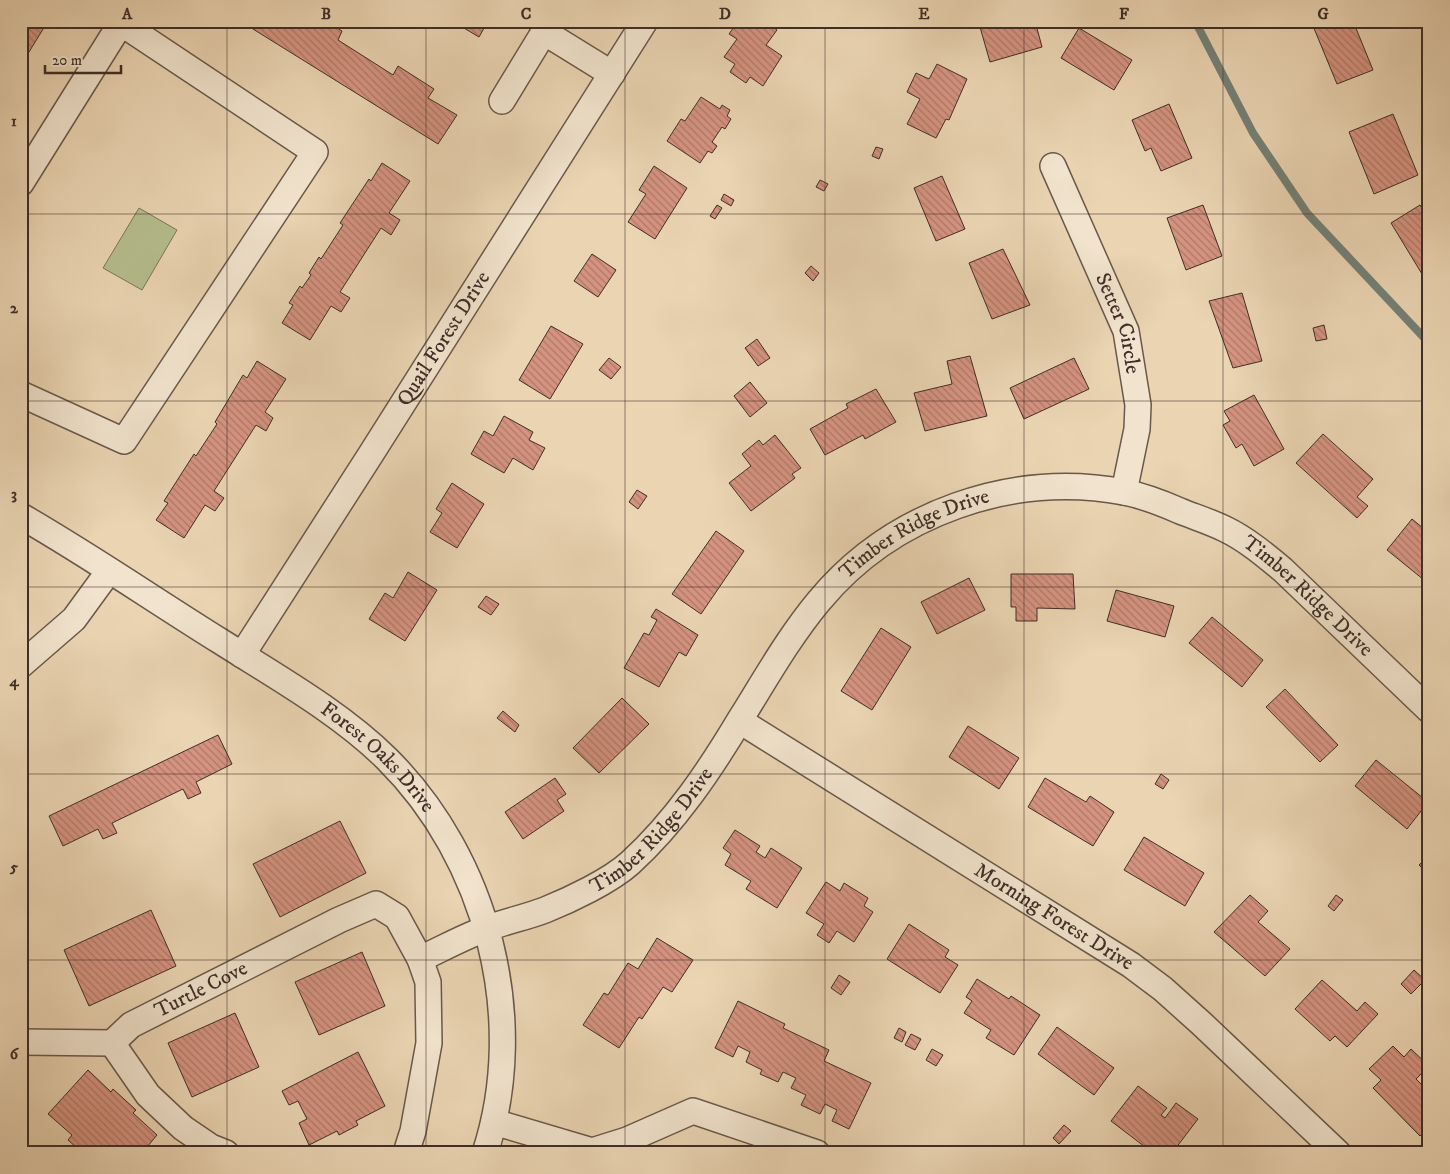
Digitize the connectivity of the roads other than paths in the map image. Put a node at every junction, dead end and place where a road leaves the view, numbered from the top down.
1 (645, 21) edge
2 (548, 27) edge
3 (612, 74) junction
4 (502, 101) dead end
5 (1053, 166) dead end
6 (21, 183) edge
7 (23, 399) edge
8 (1124, 492) junction
9 (21, 516) edge
10 (109, 571) junction
11 (242, 655) junction
12 (21, 665) edge
13 (1429, 710) edge
14 (740, 721) junction
15 (487, 928) junction
16 (420, 959) junction
17 (21, 1042) edge
18 (112, 1042) junction
19 (494, 1122) junction
20 (591, 1152) edge
21 (226, 1153) edge
22 (406, 1153) edge
23 (485, 1153) edge
24 (817, 1153) edge
25 (1338, 1153) edge

1 - 3 street, Quail Forest Drive
2 - 3 street
2 - 4 street
3 - 11 street, Quail Forest Drive
5 - 8 street, Setter Circle
6 - 7 street
8 - 13 street, Timber Ridge Drive
8 - 14 street, Timber Ridge Drive
9 - 10 street, Forest Oaks Drive
10 - 11 street, Forest Oaks Drive
10 - 12 street
11 - 15 street, Forest Oaks Drive
14 - 15 street, Timber Ridge Drive
14 - 25 street, Morning Forest Drive
15 - 16 street
15 - 19 street, Forest Oaks Drive
16 - 18 street, Turtle Cove
16 - 22 street, Turtle Cove
17 - 18 street
18 - 21 street
19 - 20 street
19 - 23 street, Forest Oaks Drive
20 - 24 street

